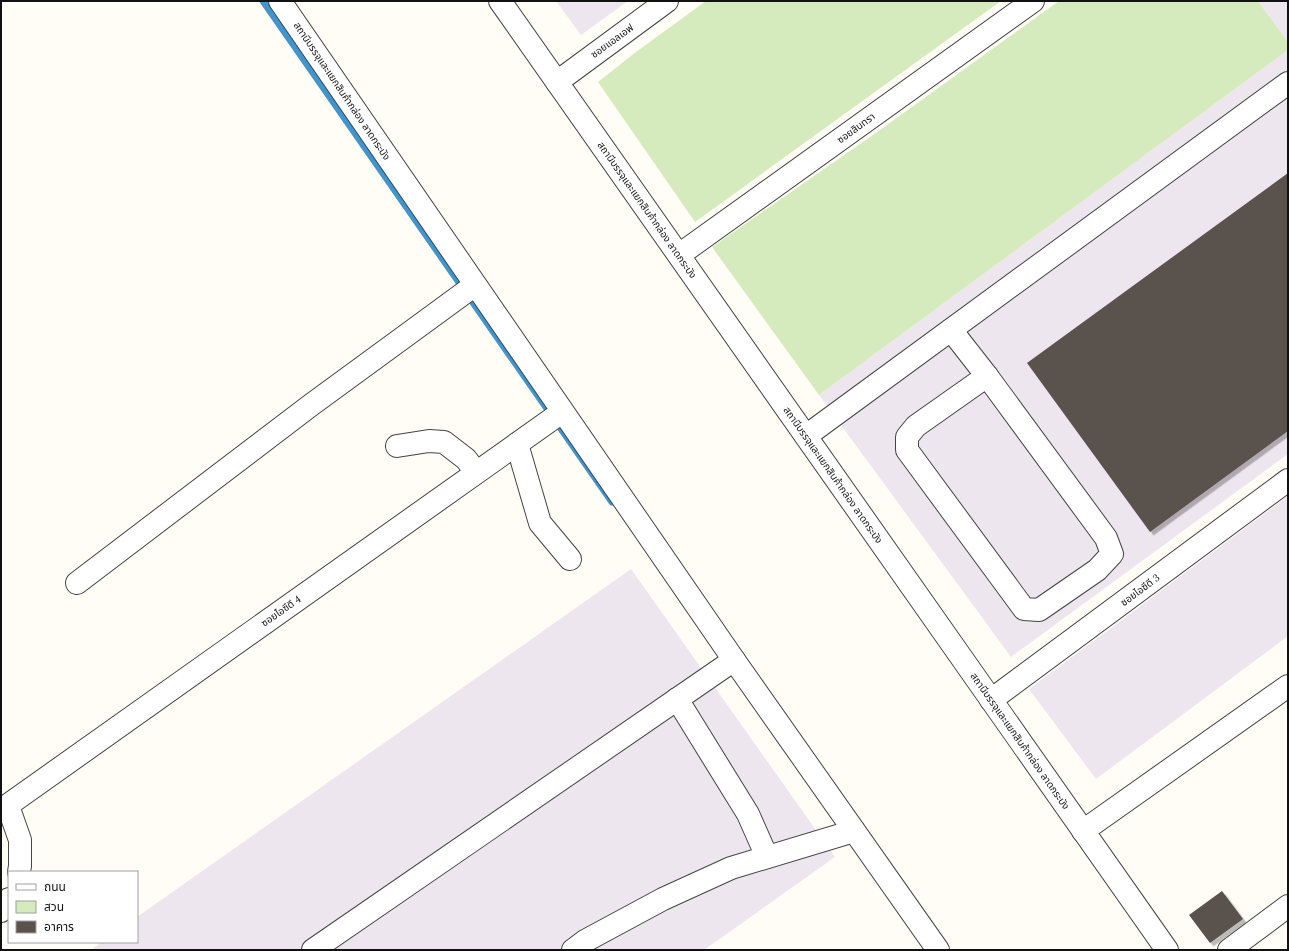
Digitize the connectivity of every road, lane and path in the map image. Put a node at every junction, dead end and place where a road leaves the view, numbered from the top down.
1 (280, 1) edge
2 (500, 1) edge
3 (667, 1) edge
4 (1033, 1) edge
5 (557, 82) junction
6 (1288, 83) edge
7 (679, 255) junction
8 (476, 285) junction
9 (951, 330) junction
10 (988, 376) junction
11 (562, 412) junction
12 (806, 436) junction
13 (517, 444) junction
14 (397, 446) dead end
15 (476, 472) junction
16 (1288, 480) edge
17 (570, 559) dead end
18 (77, 583) dead end
19 (734, 660) junction
20 (1288, 686) edge
21 (678, 699) junction
22 (991, 700) junction
23 (4, 808) edge
24 (854, 831) junction
25 (1083, 831) junction
26 (767, 857) junction
27 (19, 871) edge
28 (8, 900) edge
29 (1288, 906) edge
30 (1, 911) edge
31 (313, 950) edge
32 (573, 950) edge
33 (938, 950) edge
34 (1167, 950) edge
35 (1229, 950) edge

1 - 8 street, สถานีบรรจุและแยกสินค้ากล่อง ลาดกระบัง
2 - 5 street, สถานีบรรจุและแยกสินค้ากล่อง ลาดกระบัง
3 - 5 street, ซอยแอลเอฟ
4 - 7 street, ซอยสินทรา
5 - 7 street, สถานีบรรจุและแยกสินค้ากล่อง ลาดกระบัง
6 - 9 street
7 - 12 street, สถานีบรรจุและแยกสินค้ากล่อง ลาดกระบัง
8 - 11 street, สถานีบรรจุและแยกสินค้ากล่อง ลาดกระบัง
8 - 18 street
9 - 10 street
9 - 12 street
10 - 10 street
11 - 13 street, ซอยไอซีดี 4
11 - 19 street, สถานีบรรจุและแยกสินค้ากล่อง ลาดกระบัง
12 - 22 street, สถานีบรรจุและแยกสินค้ากล่อง ลาดกระบัง
13 - 15 street, ซอยไอซีดี 4
13 - 17 street
14 - 15 street
15 - 23 street, ซอยไอซีดี 4
16 - 22 street, ซอยไอซีดี 3
19 - 21 street
19 - 24 street, สถานีบรรจุและแยกสินค้ากล่อง ลาดกระบัง
20 - 25 street
21 - 26 street
21 - 31 street
22 - 25 street, สถานีบรรจุและแยกสินค้ากล่อง ลาดกระบัง
23 - 27 street
24 - 26 street
24 - 33 street, สถานีบรรจุและแยกสินค้ากล่อง ลาดกระบัง
25 - 34 street, สถานีบรรจุและแยกสินค้ากล่อง ลาดกระบัง
26 - 32 street
28 - 30 street
29 - 35 street

